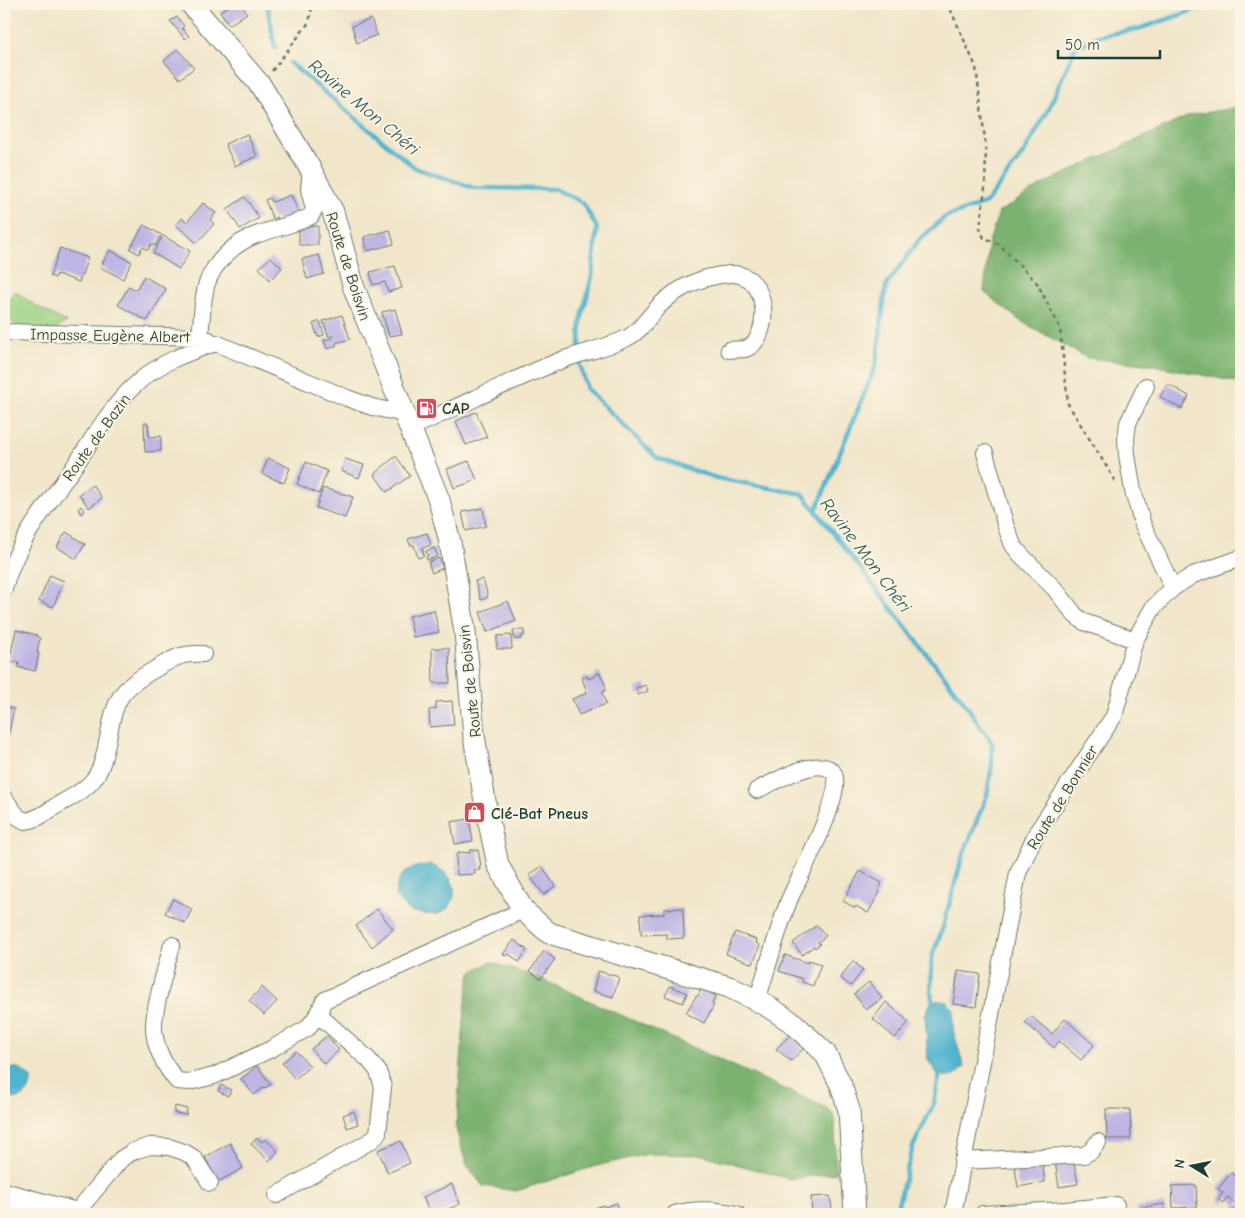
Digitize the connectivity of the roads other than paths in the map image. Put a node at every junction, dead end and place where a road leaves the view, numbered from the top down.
1 (191, 4) edge
2 (311, 170) junction
3 (4, 332) edge
4 (200, 337) junction
5 (216, 343) junction
6 (729, 350) dead end
7 (1146, 386) dead end
8 (408, 421) junction
9 (985, 453) dead end
10 (1241, 558) edge
11 (1173, 588) junction
12 (4, 590) edge
13 (1135, 640) junction
14 (203, 654) dead end
15 (757, 790) dead end
16 (4, 798) edge
17 (523, 910) junction
18 (172, 945) dead end
19 (757, 1001) junction
20 (320, 1011) junction
21 (1098, 1142) dead end
22 (962, 1161) junction
23 (210, 1183) dead end
24 (4, 1191) edge
25 (277, 1195) dead end
26 (4, 1202) edge
27 (1116, 1205) dead end
28 (82, 1211) edge
29 (44, 1214) edge
30 (675, 1214) edge
31 (737, 1214) edge
32 (856, 1214) edge
33 (953, 1214) edge
34 (983, 1214) edge

1 - 2 main road, Route de Boisvin
2 - 4 street
2 - 8 main road, Route de Boisvin
3 - 4 street, Impasse Eugène Albert
4 - 5 street, Impasse Eugène Albert
5 - 8 street
5 - 12 street, Route de Bazin
6 - 8 street
7 - 11 street
8 - 17 main road, Route de Boisvin
9 - 13 street
10 - 11 street, Route de Bonnier
11 - 13 street, Route de Bonnier
13 - 22 street, Route de Bonnier
14 - 16 street
15 - 19 street
17 - 19 main road, Route de Boisvin
17 - 20 street
18 - 20 street
19 - 32 main road, Route de Boisvin
20 - 25 street
21 - 22 street
22 - 33 street, Route de Bonnier
23 - 28 street
24 - 28 street
26 - 29 street
27 - 34 street
30 - 31 street

